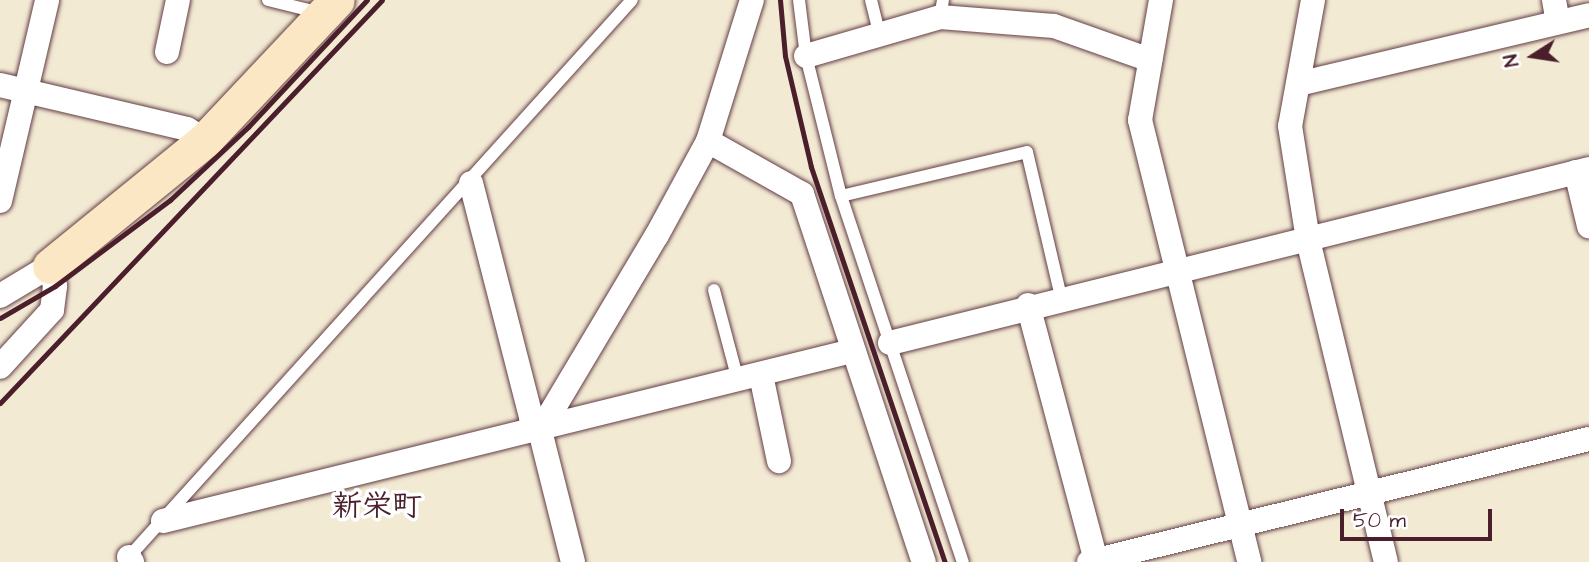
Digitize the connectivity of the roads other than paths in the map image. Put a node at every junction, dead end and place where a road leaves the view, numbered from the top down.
1 (47, 0) edge
2 (178, 0) edge
3 (268, 0) edge
4 (632, 0) edge
5 (752, 0) edge
6 (799, 0) edge
7 (871, 0) edge
8 (1161, 0) edge
9 (1313, 0) edge
10 (331, 7) edge
11 (942, 9) edge
12 (1556, 11) edge
13 (1589, 15) edge
14 (880, 35) junction
15 (167, 52) dead end
16 (807, 56) junction
17 (1150, 60) junction
18 (1298, 84) junction
19 (0, 85) edge
20 (26, 92) junction
21 (205, 140) junction
22 (708, 141) junction
23 (1582, 170) edge
24 (471, 183) junction
25 (841, 196) junction
26 (0, 201) edge
27 (1589, 226) edge
28 (1308, 240) junction
29 (51, 266) junction
30 (1178, 269) junction
31 (714, 290) dead end
32 (0, 296) edge
33 (1061, 297) junction
34 (1028, 305) junction
35 (890, 343) junction
36 (852, 351) junction
37 (0, 367) edge
38 (749, 377) junction
39 (540, 430) junction
40 (1589, 439) edge
41 (779, 461) dead end
42 (1370, 494) junction
43 (163, 521) junction
44 (1240, 527) junction
45 (129, 560) edge
46 (1092, 561) edge
47 (573, 562) edge
48 (924, 562) edge
49 (963, 562) edge
50 (1249, 562) edge
51 (1386, 562) edge

1 - 20 street
2 - 15 street
3 - 10 lane
4 - 24 lane
5 - 22 street
6 - 16 lane
7 - 14 lane
8 - 17 street
9 - 18 street
10 - 21 street
11 - 14 street
11 - 17 street
12 - 13 street
12 - 18 street
14 - 16 street
16 - 25 lane
17 - 30 street
18 - 28 street
19 - 20 street
20 - 21 street
20 - 26 street
21 - 29 street
22 - 36 street
22 - 39 street
23 - 27 street
23 - 28 street
24 - 39 street
24 - 43 lane
25 - 33 lane
25 - 35 lane
28 - 30 street
28 - 42 street
29 - 32 street
29 - 37 street
30 - 33 street
30 - 44 street
31 - 38 lane
33 - 34 street
34 - 35 street
34 - 46 street
35 - 49 lane
36 - 38 street
36 - 48 street
38 - 39 street
38 - 41 street
39 - 43 street
39 - 47 street
40 - 42 street
42 - 44 street
42 - 51 street
43 - 45 lane
44 - 46 street
44 - 50 street

